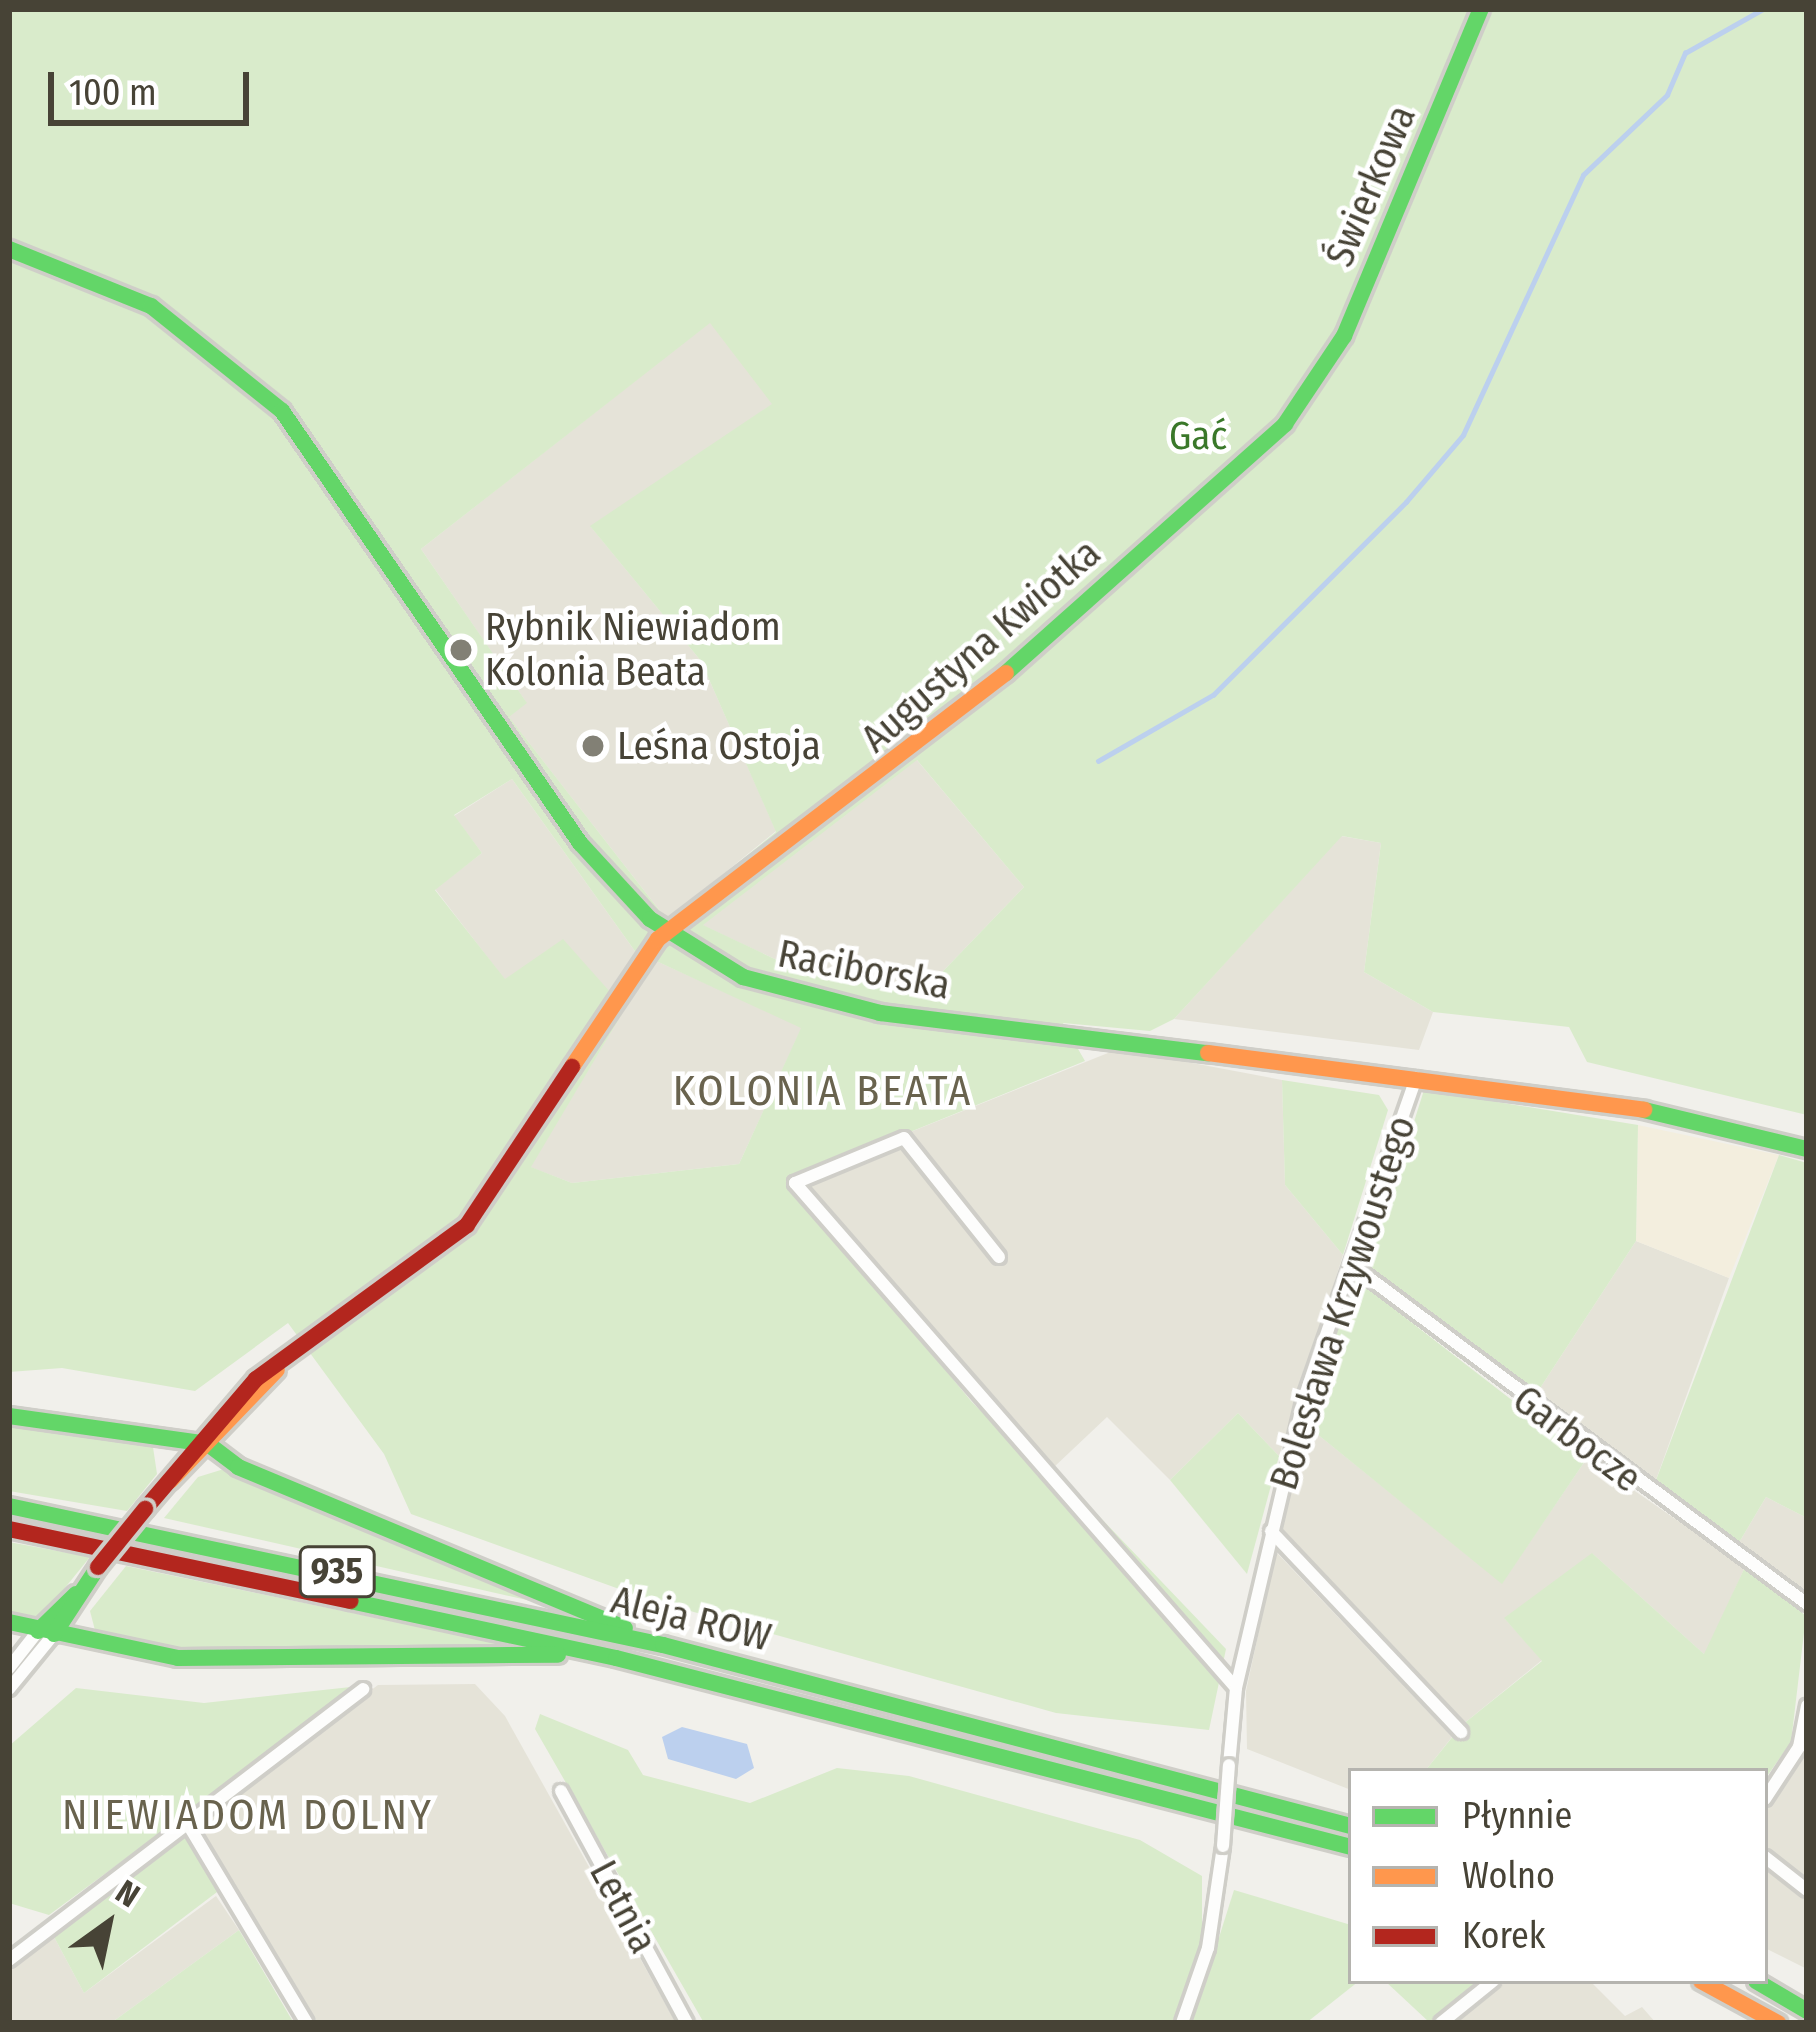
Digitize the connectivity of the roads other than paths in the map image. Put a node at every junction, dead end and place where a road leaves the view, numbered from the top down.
1 (1481, 9) edge
2 (9, 249) edge
3 (1317, 386) joint
4 (668, 933) junction
5 (1416, 1078) junction
6 (1807, 1149) edge
7 (999, 1257) dead end
8 (1353, 1266) junction
9 (282, 1365) junction
10 (9, 1416) edge
11 (208, 1444) junction
12 (188, 1447) junction
13 (162, 1487) junction
14 (9, 1506) edge
15 (9, 1529) edge
16 (1270, 1531) junction
17 (1807, 1604) edge
18 (9, 1622) edge
19 (46, 1633) junction
20 (663, 1645) junction
21 (616, 1658) junction
22 (9, 1668) edge
23 (1236, 1688) junction
24 (9, 1689) edge
25 (363, 1689) dead end
26 (1807, 1706) edge
27 (1461, 1732) dead end
28 (561, 1791) dead end
29 (1768, 1794) edge
30 (186, 1821) junction
31 (1348, 1825) edge
32 (1348, 1846) edge
33 (1768, 1859) edge
34 (1807, 1890) edge
35 (9, 1960) edge
36 (1489, 1984) edge
37 (1706, 1984) edge
38 (1761, 1984) edge
39 (1807, 2011) edge
40 (307, 2023) edge
41 (686, 2023) edge
42 (1182, 2023) edge
43 (1441, 2023) edge
44 (1778, 2023) edge

1 - 3 main road, Świerkowa
2 - 4 main road, Raciborska
3 - 4 main road, Augustyna Kwiotka
4 - 5 main road, Raciborska
4 - 9 main road, Augustyna Kwiotka
5 - 6 main road, Raciborska
5 - 8 street, Bolesława Krzywoustego
7 - 23 street
8 - 16 street, Bolesława Krzywoustego
8 - 17 street, Garbocze
9 - 11 main road
9 - 12 main road
10 - 12 main road
11 - 12 main road
11 - 13 main road
11 - 20 main road
12 - 13 main road
13 - 19 main road, bridge
14 - 20 main road, Aleja ROW / 935
15 - 21 main road, Aleja ROW / 935
16 - 23 street, Bolesława Krzywoustego
16 - 27 street
18 - 19 main road
19 - 21 main road
19 - 22 street
19 - 24 street
20 - 31 main road, Aleja ROW / 935
21 - 32 main road, Aleja ROW / 935
23 - 42 street, Bolesława Krzywoustego, bridge
25 - 30 street
26 - 29 street
28 - 41 street, Letnia
30 - 35 street
30 - 40 street
33 - 34 street
36 - 43 street
37 - 44 main road
38 - 39 main road

